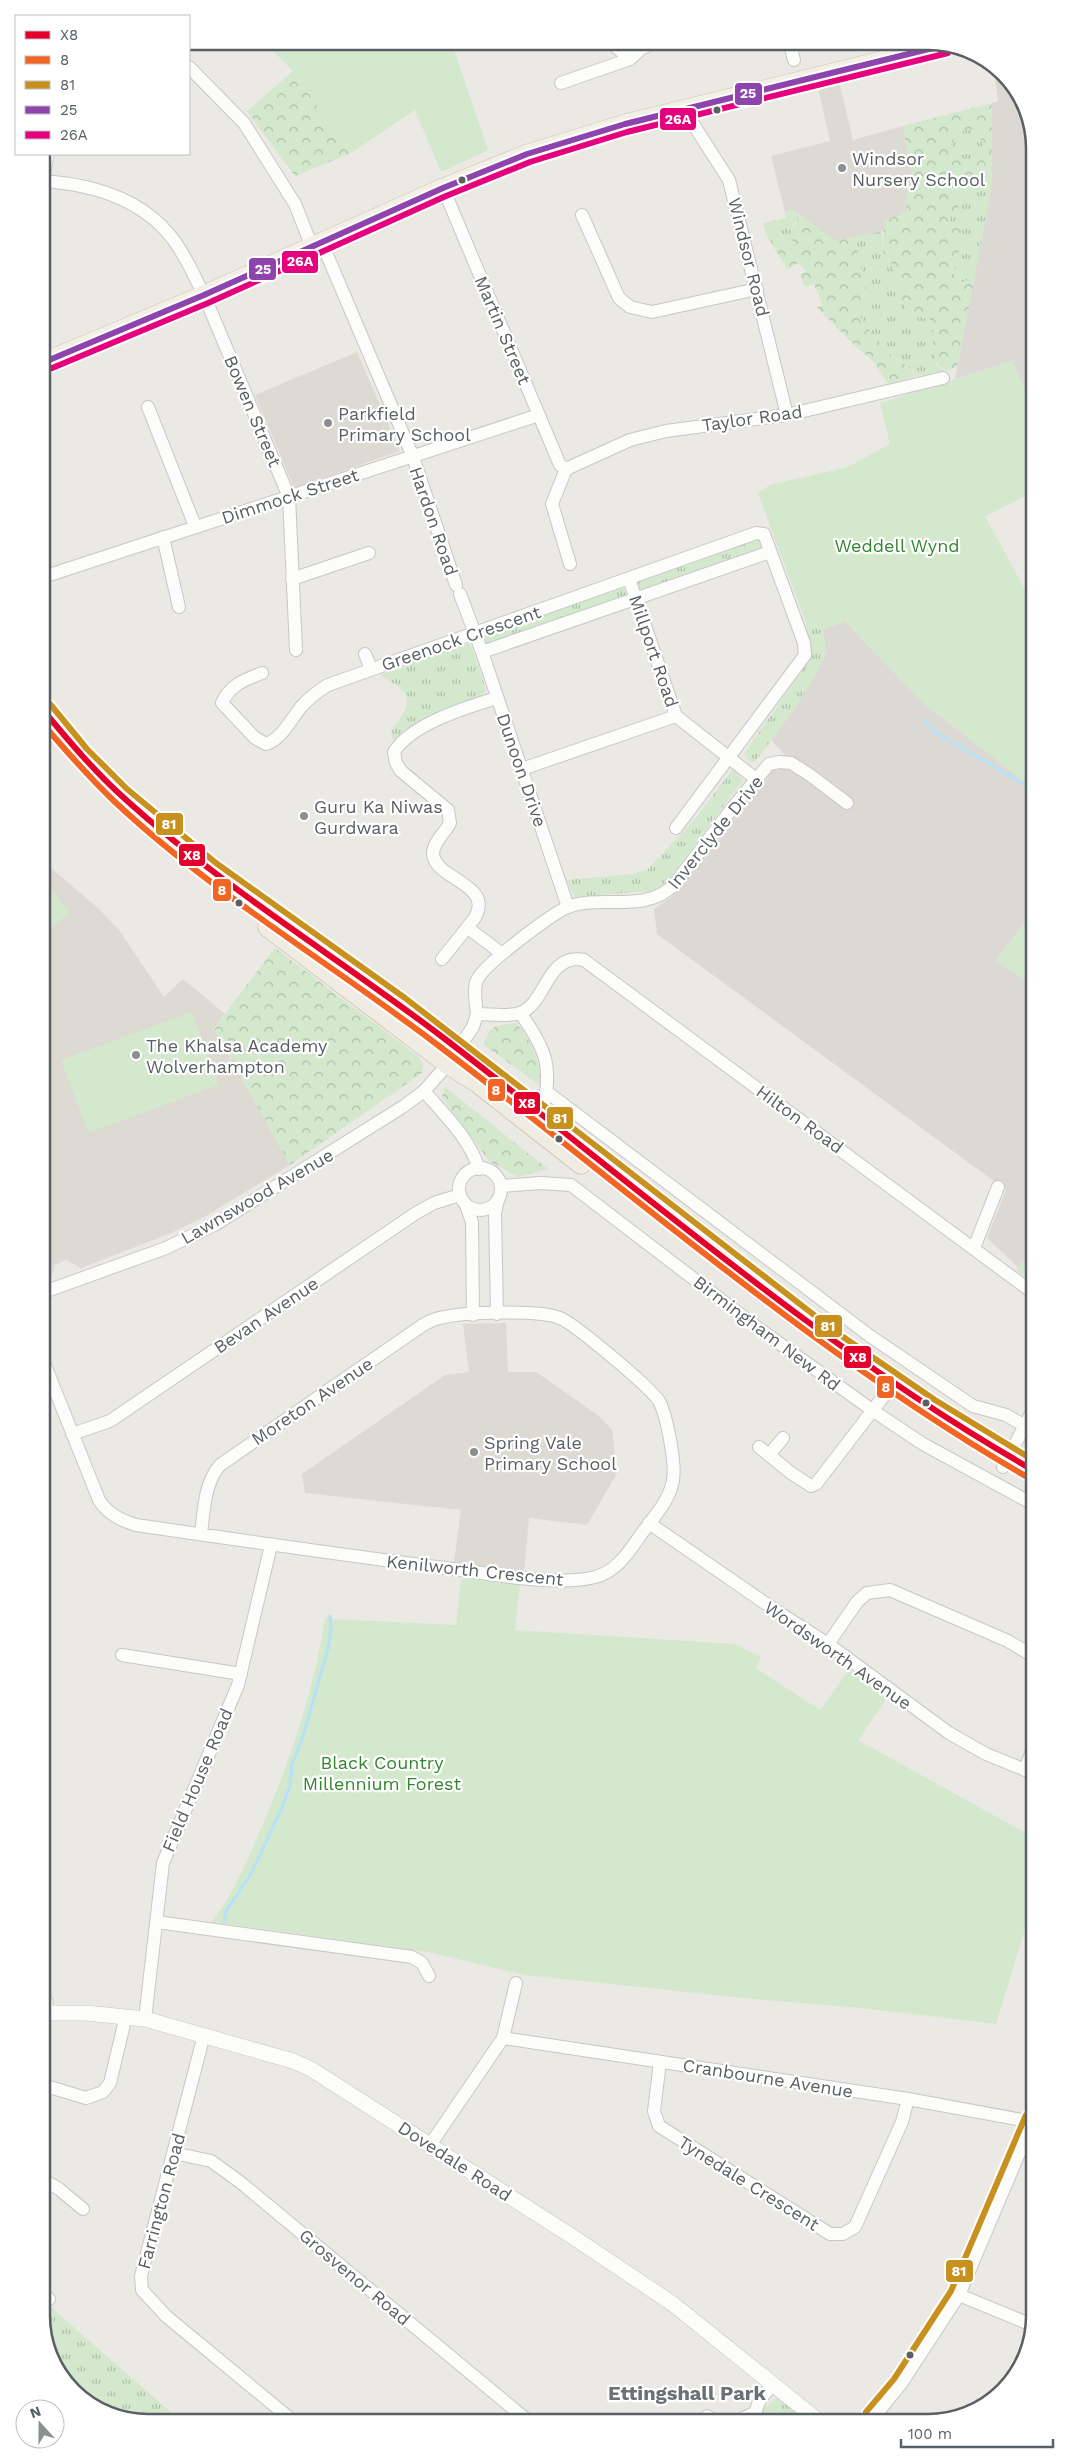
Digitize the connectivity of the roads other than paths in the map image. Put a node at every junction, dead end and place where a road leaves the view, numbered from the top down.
1 (620, 50) edge
2 (640, 50) edge
3 (791, 50) edge
4 (899, 50) edge
5 (630, 59) junction
6 (794, 60) dead end
7 (190, 68) edge
8 (561, 83) dead end
9 (684, 110) junction
10 (50, 182) edge
11 (443, 188) junction
12 (582, 215) dead end
13 (317, 245) junction
14 (757, 289) junction
15 (204, 295) junction
16 (50, 360) edge
17 (942, 378) dead end
18 (148, 407) dead end
19 (539, 415) junction
20 (788, 416) junction
21 (413, 457) junction
22 (566, 469) junction
23 (290, 497) junction
24 (195, 526) junction
25 (163, 538) junction
26 (770, 552) junction
27 (369, 553) dead end
28 (570, 564) dead end
29 (50, 574) edge
30 (292, 579) junction
31 (629, 579) junction
32 (636, 599) junction
33 (179, 607) dead end
34 (475, 633) junction
35 (296, 650) dead end
36 (482, 652) junction
37 (365, 654) dead end
38 (371, 669) junction
39 (262, 673) dead end
40 (497, 698) junction
41 (676, 716) junction
42 (50, 719) edge
43 (50, 738) edge
44 (730, 758) junction
45 (522, 769) junction
46 (756, 780) junction
47 (847, 803) dead end
48 (676, 828) dead end
49 (568, 907) junction
50 (468, 928) junction
51 (500, 954) junction
52 (442, 959) dead end
53 (520, 1013) junction
54 (477, 1014) junction
55 (453, 1057) junction
56 (424, 1091) junction
57 (547, 1092) junction
58 (541, 1115) junction
59 (479, 1169) junction
60 (501, 1186) junction
61 (998, 1187) dead end
62 (463, 1200) junction
63 (498, 1200) junction
64 (974, 1248) junction
65 (1026, 1287) edge
66 (50, 1290) edge
67 (498, 1314) junction
68 (473, 1315) junction
69 (50, 1380) edge
70 (886, 1393) junction
71 (872, 1410) junction
72 (1026, 1426) joint
73 (72, 1434) junction
74 (783, 1438) dead end
75 (1006, 1462) junction
76 (1026, 1468) edge
77 (1026, 1478) edge
78 (1026, 1500) edge
79 (649, 1523) junction
80 (201, 1534) junction
81 (271, 1545) junction
82 (828, 1644) junction
83 (1026, 1652) edge
84 (122, 1655) dead end
85 (241, 1674) junction
86 (1026, 1771) edge
87 (156, 1922) junction
88 (429, 1976) dead end
89 (516, 1983) dead end
90 (50, 2009) edge
91 (126, 2016) junction
92 (145, 2019) junction
93 (204, 2035) junction
94 (503, 2038) junction
95 (660, 2062) junction
96 (50, 2087) edge
97 (908, 2099) junction
98 (1026, 2119) edge
99 (1026, 2139) edge
100 (430, 2145) junction
101 (174, 2153) junction
102 (50, 2184) edge
103 (83, 2209) dead end
104 (959, 2295) junction
105 (1026, 2322) edge
106 (772, 2385) junction
107 (283, 2414) edge
108 (520, 2414) edge
109 (756, 2414) edge
110 (810, 2414) edge
111 (876, 2414) edge

1 - 5 street
2 - 5 street
3 - 6 street
4 - 9 main road
5 - 8 street
7 - 13 street, Hardon Road
9 - 11 main road
9 - 14 street, Windsor Road
10 - 15 street, Bowen Street
11 - 13 main road
11 - 19 street, Martin Street
12 - 14 street
13 - 15 main road
13 - 21 street, Hardon Road
14 - 20 street, Windsor Road
15 - 16 main road
15 - 23 street, Bowen Street
17 - 20 street, Taylor Road
18 - 24 street
19 - 21 street, Dimmock Street
19 - 22 street, Martin Street
20 - 22 street, Taylor Road
21 - 23 street, Dimmock Street
21 - 34 street, Hardon Road
22 - 28 street
23 - 24 street, Dimmock Street
23 - 30 street, Bowen Street
24 - 25 street, Dimmock Street
25 - 29 street, Dimmock Street
25 - 33 street
26 - 31 street, Greenock Crescent
26 - 32 street, Greenock Crescent
26 - 44 street, Greenock Crescent
27 - 30 street
30 - 35 street, Bowen Street
31 - 32 street, Millport Road
31 - 34 street, Greenock Crescent
32 - 36 street, Greenock Crescent
32 - 41 street, Millport Road
34 - 36 street, Dunoon Drive
34 - 38 street, Greenock Crescent
36 - 40 street, Dunoon Drive
37 - 38 street
38 - 39 street, Greenock Crescent
40 - 45 street, Dunoon Drive
40 - 50 street
41 - 44 street, Millport Road
41 - 45 street
42 - 55 highway
43 - 55 highway
44 - 46 street, Millport Road
44 - 48 street
45 - 49 street, Dunoon Drive
46 - 47 street, Inverclyde Drive
46 - 49 street, Inverclyde Drive
49 - 51 street
50 - 51 street
50 - 52 street
51 - 54 street
53 - 54 street
53 - 57 street
53 - 64 street, Hilton Road
54 - 55 street, Lawnswood Avenue
55 - 56 street, Lawnswood Avenue
55 - 58 highway
55 - 70 highway
56 - 59 street
56 - 66 street, Lawnswood Avenue
57 - 58 street
57 - 72 street
58 - 75 highway
59 - 60 street
59 - 62 street
60 - 63 street
60 - 71 street, Birmingham New Rd
61 - 64 street
62 - 63 street
62 - 68 street
62 - 73 street, Bevan Avenue
63 - 67 street
64 - 65 street, Hilton Road
67 - 68 street, Kenilworth Crescent
67 - 79 street, Kenilworth Crescent
68 - 80 street, Moreton Avenue
69 - 73 street, Kenilworth Crescent
70 - 71 street
70 - 75 highway
71 - 74 street
71 - 78 street, Birmingham New Rd
72 - 75 street
73 - 80 street, Kenilworth Crescent
75 - 76 highway
75 - 77 highway
79 - 81 street, Kenilworth Crescent
79 - 82 street, Wordsworth Avenue
80 - 81 street, Kenilworth Crescent
81 - 85 street, Field House Road
82 - 83 street
82 - 86 street, Wordsworth Avenue
84 - 85 street
85 - 87 street, Field House Road
87 - 88 street
87 - 92 street, Field House Road
89 - 94 street
90 - 91 street, Dovedale Road
91 - 92 street, Dovedale Road
91 - 96 street
92 - 93 street, Dovedale Road
93 - 100 street, Dovedale Road
93 - 101 street, Farrington Road
94 - 95 street, Cranbourne Avenue
94 - 100 street
95 - 97 street, Cranbourne Avenue
95 - 97 street, Tynedale Crescent
97 - 98 street, Cranbourne Avenue
99 - 104 street
100 - 106 street, Dovedale Road
101 - 107 street, Farrington Road
101 - 108 street, Grosvenor Road
102 - 103 street
104 - 105 street
104 - 111 street
106 - 109 street
106 - 110 street, Dovedale Road

